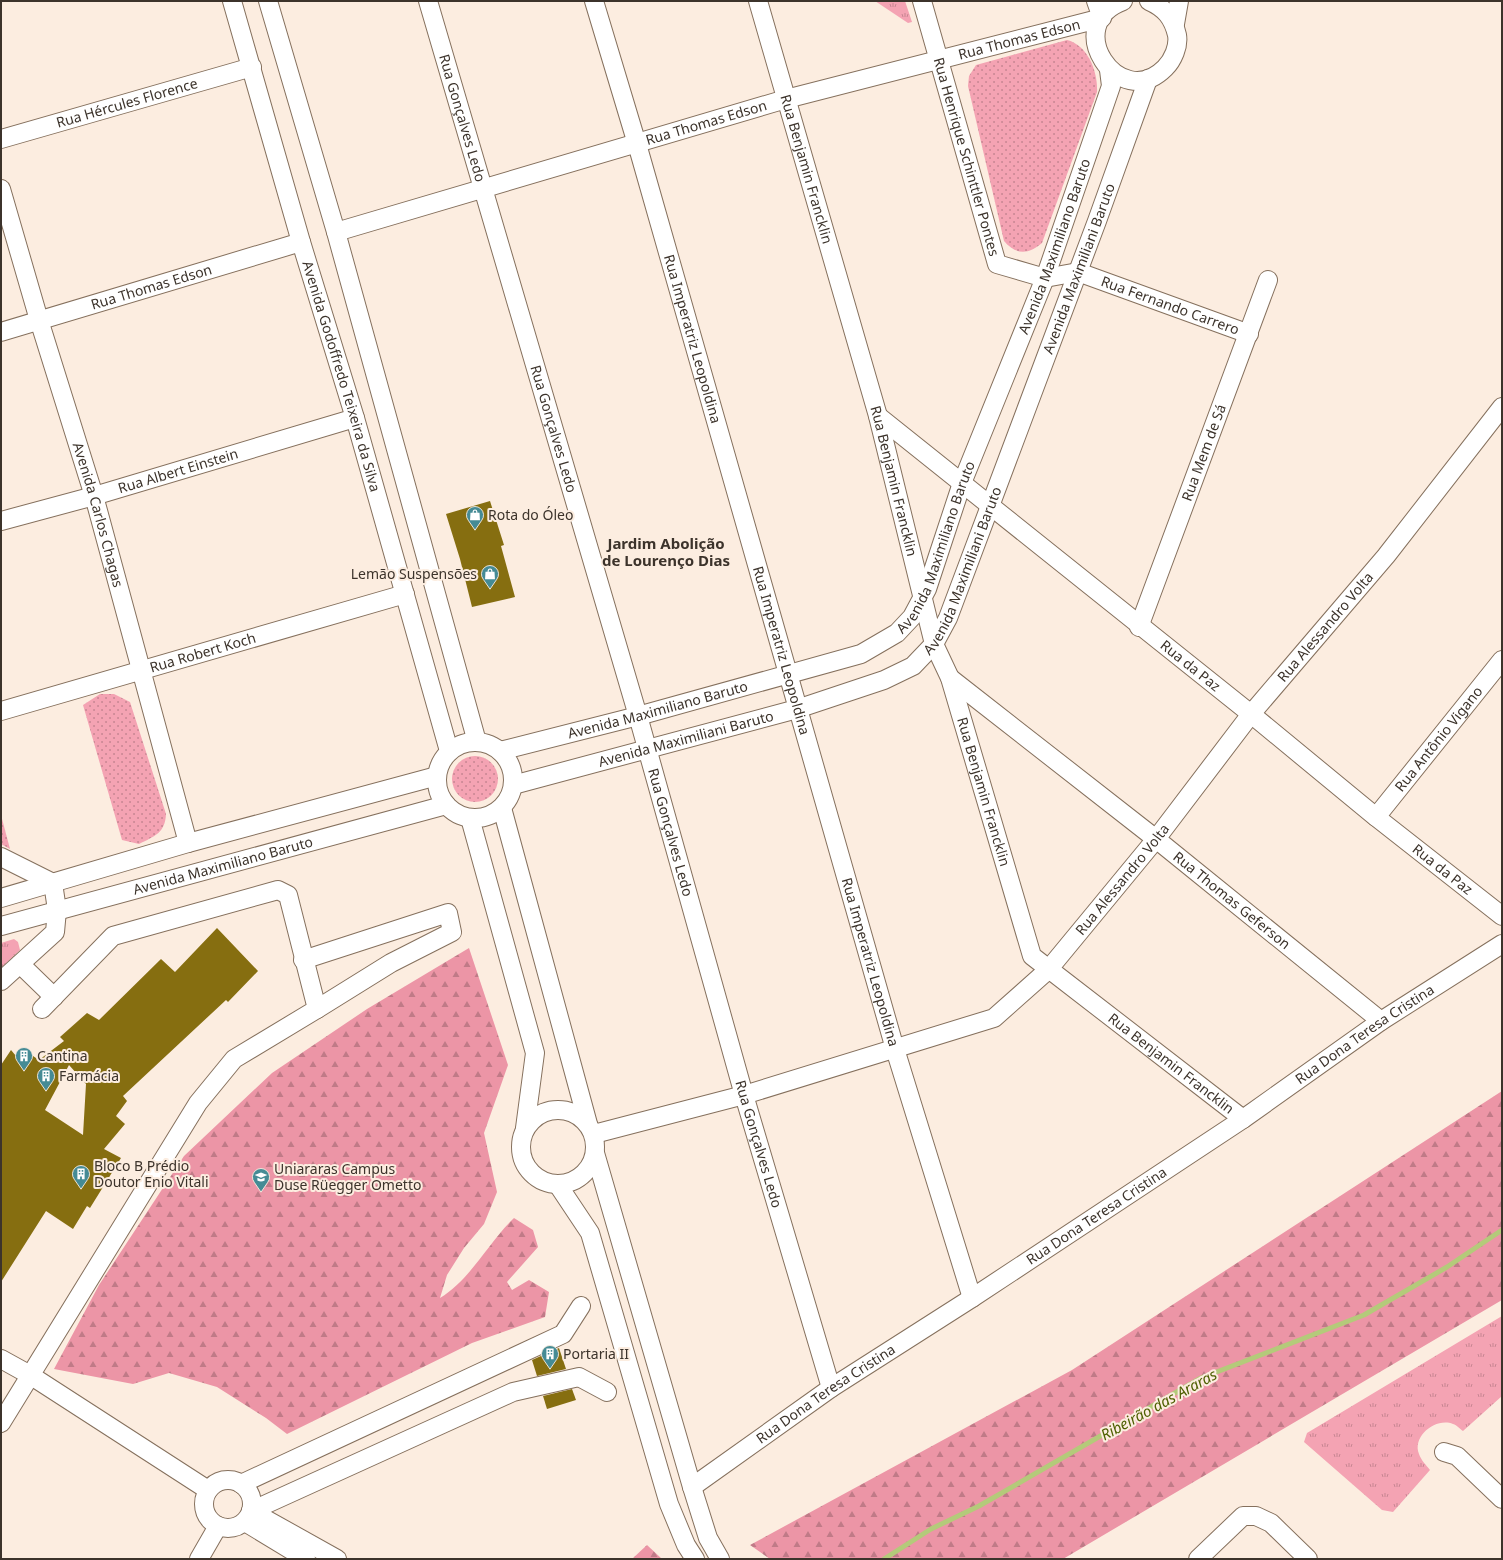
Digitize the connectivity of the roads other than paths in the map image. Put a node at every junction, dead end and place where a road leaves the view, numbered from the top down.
1 (232, 1) edge
2 (268, 1) edge
3 (428, 1) edge
4 (594, 1) edge
5 (758, 1) edge
6 (922, 1) edge
7 (1124, 1) edge
8 (1149, 1) edge
9 (1178, 1) edge
10 (1099, 9) edge
11 (1175, 24) junction
12 (939, 58) junction
13 (252, 67) junction
14 (1109, 70) junction
15 (1148, 79) junction
16 (786, 99) junction
17 (1, 139) edge
18 (637, 144) junction
19 (1, 189) edge
20 (484, 190) junction
21 (336, 232) junction
22 (301, 242) junction
23 (1078, 272) junction
24 (1045, 278) junction
25 (1268, 280) dead end
26 (39, 320) junction
27 (1, 332) edge
28 (1249, 334) junction
29 (1502, 407) edge
30 (878, 416) junction
31 (355, 418) junction
32 (962, 483) junction
33 (94, 496) junction
34 (990, 507) junction
35 (1, 521) edge
36 (405, 594) junction
37 (923, 597) junction
38 (1139, 627) junction
39 (934, 644) junction
40 (1502, 660) edge
41 (141, 669) junction
42 (787, 673) junction
43 (950, 678) junction
44 (797, 709) junction
45 (1, 711) edge
46 (1251, 714) junction
47 (638, 716) junction
48 (477, 742) junction
49 (646, 750) junction
50 (449, 751) junction
51 (500, 751) junction
52 (436, 776) junction
53 (513, 785) junction
54 (446, 805) junction
55 (502, 808) junction
56 (1376, 817) junction
57 (470, 818) junction
58 (1156, 839) junction
59 (188, 843) junction
60 (1, 857) edge
61 (53, 883) junction
62 (1, 898) edge
63 (57, 910) junction
64 (1502, 916) edge
65 (417, 921) junction
66 (1, 926) edge
67 (382, 935) junction
68 (1502, 944) edge
69 (426, 945) junction
70 (303, 960) junction
71 (391, 963) junction
72 (20, 964) junction
73 (1048, 970) junction
74 (1, 981) edge
75 (317, 1009) junction
76 (1381, 1021) junction
77 (896, 1049) junction
78 (744, 1095) junction
79 (1243, 1119) junction
80 (526, 1128) junction
81 (591, 1129) junction
82 (595, 1153) junction
83 (558, 1184) junction
84 (972, 1298) junction
85 (582, 1306) dead end
86 (1, 1359) edge
87 (30, 1375) junction
88 (831, 1388) junction
89 (607, 1392) dead end
90 (1, 1423) edge
91 (1444, 1452) dead end
92 (241, 1484) junction
93 (692, 1487) junction
94 (208, 1490) junction
95 (1502, 1499) edge
96 (248, 1516) junction
97 (218, 1526) junction
98 (199, 1559) edge
99 (306, 1559) edge
100 (337, 1559) edge
101 (695, 1559) edge
102 (720, 1559) edge
103 (1198, 1559) edge
104 (1308, 1559) edge

1 - 13 street, Avenida Godoffredo Teixeira da Silva
2 - 21 street
3 - 20 street, Rua Gonçalves Ledo
4 - 18 street, Rua Imperatriz Leopoldina
5 - 16 street, Rua Benjamin Francklin
6 - 12 street, Rua Henrique Schinttler Pontes
7 - 10 street
8 - 11 street
9 - 11 street
10 - 12 street, Rua Thomas Edson
10 - 14 street
11 - 15 street
12 - 16 street, Rua Thomas Edson
12 - 24 street, Rua Henrique Schinttler Pontes
13 - 17 street, Rua Hércules Florence
13 - 22 street, Avenida Godoffredo Teixeira da Silva
14 - 15 street
14 - 24 street, Avenida Maximiliano Baruto
15 - 23 street, Avenida Maximiliani Baruto
16 - 18 street, Rua Thomas Edson
16 - 30 street, Rua Benjamin Francklin
18 - 20 street, Rua Thomas Edson
18 - 42 street, Rua Imperatriz Leopoldina
19 - 26 street, Avenida Carlos Chagas
20 - 21 street, Rua Thomas Edson
20 - 47 street, Rua Gonçalves Ledo
21 - 48 street
22 - 26 street, Rua Thomas Edson
22 - 31 street, Avenida Godoffredo Teixeira da Silva
23 - 24 street
23 - 28 street, Rua Fernando Carrero
23 - 34 street, Avenida Maximiliani Baruto
24 - 32 street, Avenida Maximiliano Baruto
25 - 28 street, Rua Mem de Sá
26 - 27 street, Rua Thomas Edson
26 - 33 street, Avenida Carlos Chagas
28 - 38 street, Rua Mem de Sá
29 - 46 street, Rua Alessandro Volta
30 - 32 street, Rua da Paz
30 - 37 street, Rua Benjamin Francklin
31 - 33 street, Rua Albert Einstein
31 - 36 street, Avenida Godoffredo Teixeira da Silva
32 - 34 street, Rua da Paz
32 - 37 street, Avenida Maximiliano Baruto
33 - 35 street, Rua Albert Einstein
33 - 41 street, Avenida Carlos Chagas
34 - 38 street, Rua da Paz
34 - 39 street, Avenida Maximiliani Baruto
36 - 41 street, Rua Robert Koch
36 - 50 street, Avenida Godoffredo Teixeira da Silva
37 - 39 street, Rua Benjamin Francklin
37 - 42 street, Avenida Maximiliano Baruto
38 - 46 street, Rua da Paz
39 - 43 street, Rua Benjamin Francklin
39 - 44 street, Avenida Maximiliani Baruto
40 - 56 street, Rua Antônio Vigano
41 - 45 street, Rua Robert Koch
41 - 59 street, Avenida Carlos Chagas
42 - 44 street, Rua Imperatriz Leopoldina
42 - 47 street, Avenida Maximiliano Baruto
43 - 58 street, Rua Thomas Geferson
43 - 73 street, Rua Benjamin Francklin
44 - 49 street, Avenida Maximiliani Baruto
44 - 77 street, Rua Imperatriz Leopoldina
46 - 56 street, Rua da Paz
46 - 58 street, Rua Alessandro Volta
47 - 49 street, Rua Gonçalves Ledo
47 - 51 street, Avenida Maximiliano Baruto
48 - 50 street
48 - 51 street
49 - 53 street, Avenida Maximiliani Baruto
49 - 78 street, Rua Gonçalves Ledo
50 - 52 street
51 - 53 street
52 - 54 street
52 - 59 street, Avenida Maximiliano Baruto
53 - 55 street
54 - 57 street
54 - 63 street, Avenida Maximiliano Baruto
55 - 57 street
55 - 81 street
56 - 64 street, Rua da Paz
57 - 80 street
58 - 73 street, Rua Alessandro Volta
58 - 76 street, Rua Thomas Geferson
59 - 61 street, Avenida Maximiliano Baruto
60 - 61 street
61 - 62 street, Avenida Maximiliano Baruto
61 - 63 street
63 - 66 street, Avenida Maximiliano Baruto
63 - 72 street
65 - 67 street
65 - 69 street
65 - 69 street
67 - 70 street
67 - 71 street
68 - 76 street, Rua Dona Teresa Cristina
69 - 71 street
70 - 72 street
70 - 75 street
71 - 75 street
72 - 74 street
73 - 77 street, Rua Alessandro Volta
73 - 79 street, Rua Benjamin Francklin
75 - 87 street
76 - 79 street, Rua Dona Teresa Cristina
77 - 78 street, Rua Alessandro Volta
77 - 84 street, Rua Imperatriz Leopoldina
78 - 81 street, Rua Alessandro Volta
78 - 88 street, Rua Gonçalves Ledo
79 - 84 street, Rua Dona Teresa Cristina
80 - 81 street
80 - 83 street
81 - 82 street
82 - 83 street
82 - 93 street
83 - 101 street
84 - 88 street, Rua Dona Teresa Cristina
85 - 92 street
86 - 87 street
87 - 90 street
87 - 94 street
88 - 93 street, Rua Dona Teresa Cristina
89 - 96 street
91 - 95 street
92 - 94 street
92 - 96 street
93 - 102 street
94 - 97 street
96 - 97 street
96 - 99 street
96 - 100 street
97 - 98 street
103 - 104 street

